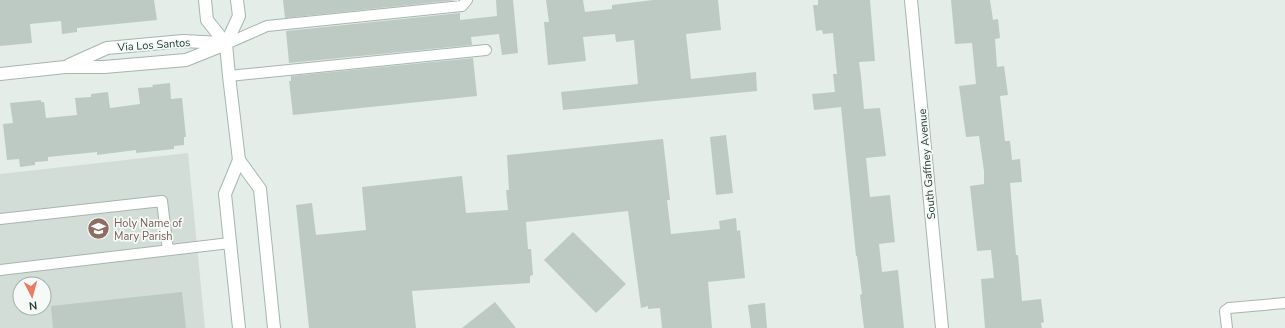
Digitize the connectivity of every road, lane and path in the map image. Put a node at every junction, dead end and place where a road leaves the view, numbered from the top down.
1 (205, 0) edge
2 (238, 0) edge
3 (467, 0) edge
4 (911, 0) edge
5 (226, 44) junction
6 (486, 50) dead end
7 (65, 67) junction
8 (0, 74) edge
9 (229, 76) junction
10 (239, 160) junction
11 (0, 219) edge
12 (230, 243) junction
13 (168, 250) junction
14 (0, 270) edge
15 (1285, 303) edge
16 (239, 328) edge
17 (274, 328) edge
18 (942, 328) edge
19 (1227, 328) edge

1 - 5 street
2 - 5 street
3 - 5 lane
4 - 18 street, South Gaffney Avenue
5 - 7 street, Via Los Santos
5 - 7 street, Via Los Santos
5 - 9 street
6 - 9 lane
7 - 8 street, Via Los Santos
9 - 10 street
10 - 12 street
10 - 17 street
11 - 13 lane
12 - 13 lane
12 - 16 street
13 - 14 lane
15 - 19 lane

